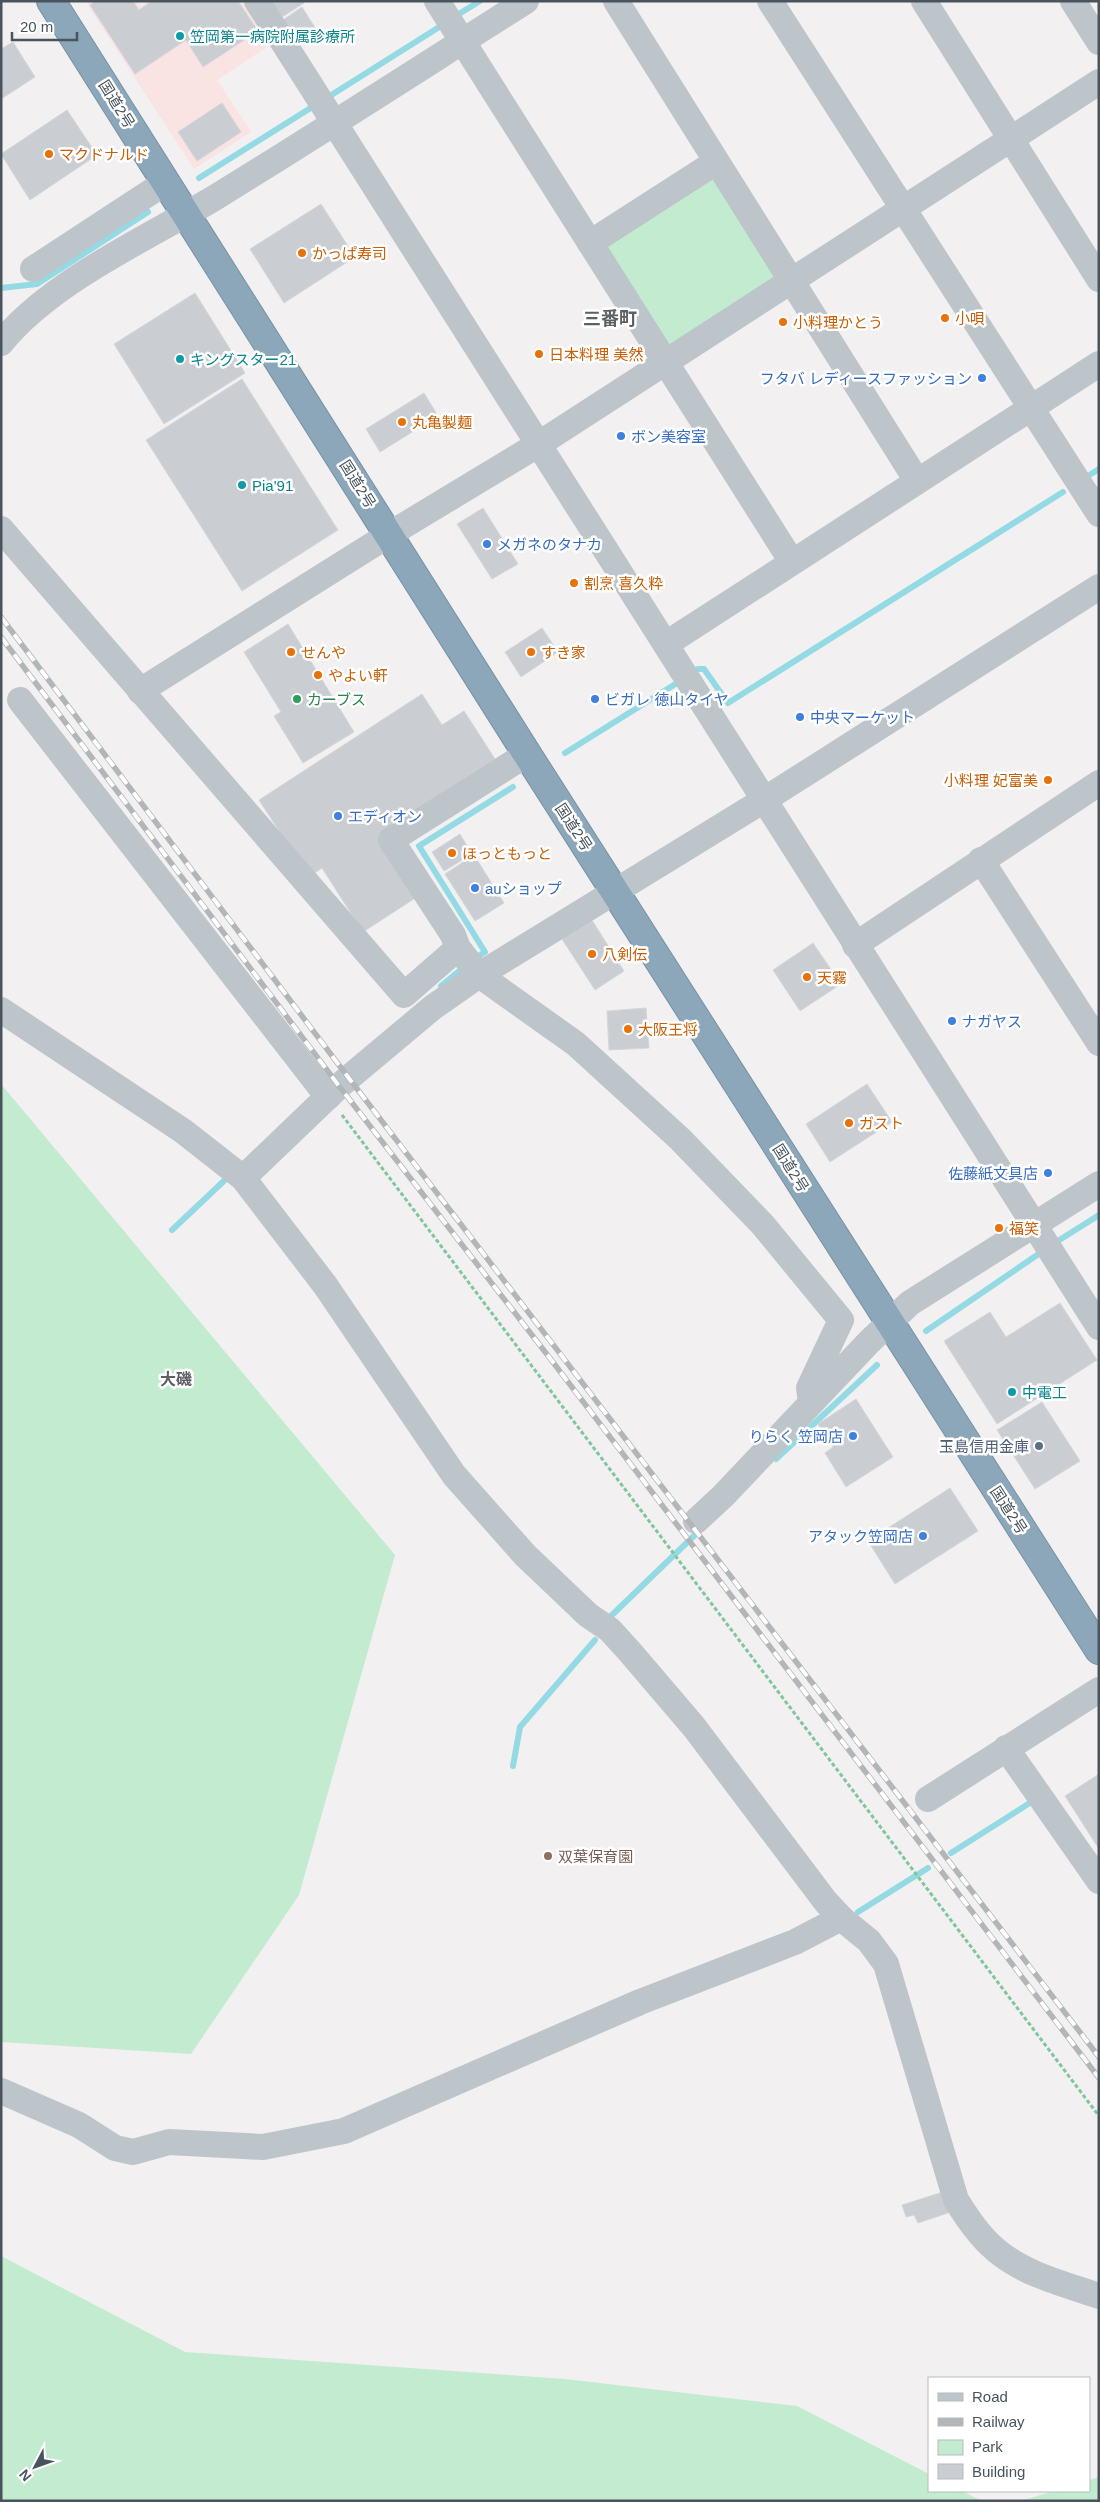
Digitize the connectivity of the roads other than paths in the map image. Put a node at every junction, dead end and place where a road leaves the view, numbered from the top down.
1 (52, 1) edge
2 (257, 1) edge
3 (526, 1) edge
4 (616, 1) edge
5 (770, 1) edge
6 (924, 1) edge
7 (1073, 1) edge
8 (450, 21) edge
9 (1099, 42) edge
10 (1099, 82) edge
11 (326, 108) junction
12 (1012, 138) junction
13 (716, 162) junction
14 (166, 182) junction
15 (905, 209) junction
16 (186, 214) junction
17 (590, 243) junction
18 (34, 269) dead end
19 (1099, 279) edge
20 (791, 280) junction
21 (1, 343) edge
22 (665, 361) junction
23 (1099, 364) edge
24 (1031, 408) junction
25 (539, 444) junction
26 (917, 481) junction
27 (1099, 514) edge
28 (1, 529) edge
29 (390, 534) junction
30 (792, 562) junction
31 (1099, 587) edge
32 (666, 644) junction
33 (140, 691) junction
34 (20, 700) dead end
35 (527, 754) junction
36 (1099, 783) edge
37 (764, 800) junction
38 (981, 860) junction
39 (615, 891) junction
40 (855, 944) junction
41 (469, 962) junction
42 (1, 1010) edge
43 (1099, 1043) edge
44 (323, 1091) junction
45 (243, 1178) junction
46 (1099, 1184) edge
47 (1042, 1238) junction
48 (889, 1323) junction
49 (1099, 1327) edge
50 (811, 1401) junction
51 (696, 1521) dead end
52 (1099, 1650) edge
53 (1099, 1690) edge
54 (1006, 1748) junction
55 (928, 1798) dead end
56 (1099, 1881) edge
57 (840, 1918) junction
58 (1, 2091) edge
59 (1099, 2296) edge

1 - 14 highway, 国道2号
2 - 11 street
3 - 8 street
4 - 13 street
5 - 15 street
6 - 12 street
7 - 9 street
8 - 11 street
8 - 17 street
10 - 12 street
11 - 16 street
11 - 25 street
12 - 15 street
12 - 19 street
13 - 17 street
13 - 20 street
14 - 16 highway, 国道2号
14 - 18 street
15 - 20 street
15 - 24 street
16 - 21 street
16 - 29 highway, 国道2号
17 - 22 street
20 - 22 street
20 - 26 street
22 - 25 street
22 - 30 street
23 - 24 street
24 - 26 street
24 - 27 street
25 - 29 street
25 - 32 street
26 - 30 street
28 - 33 street
29 - 33 street
29 - 35 highway, 国道2号
30 - 32 street
31 - 37 street
32 - 37 street
33 - 41 street
34 - 44 street
35 - 39 highway, 国道2号
35 - 41 street
36 - 38 street
37 - 39 street
37 - 40 street
38 - 40 street
38 - 43 street
39 - 41 street
39 - 48 highway, 国道2号
40 - 47 street
41 - 44 street
41 - 50 street
42 - 45 street
44 - 45 street
45 - 57 street
46 - 47 street
47 - 48 street
47 - 49 street
48 - 50 street
48 - 52 highway, 国道2号
50 - 51 street
53 - 54 street
54 - 55 street
54 - 56 street
57 - 58 street
57 - 59 street

